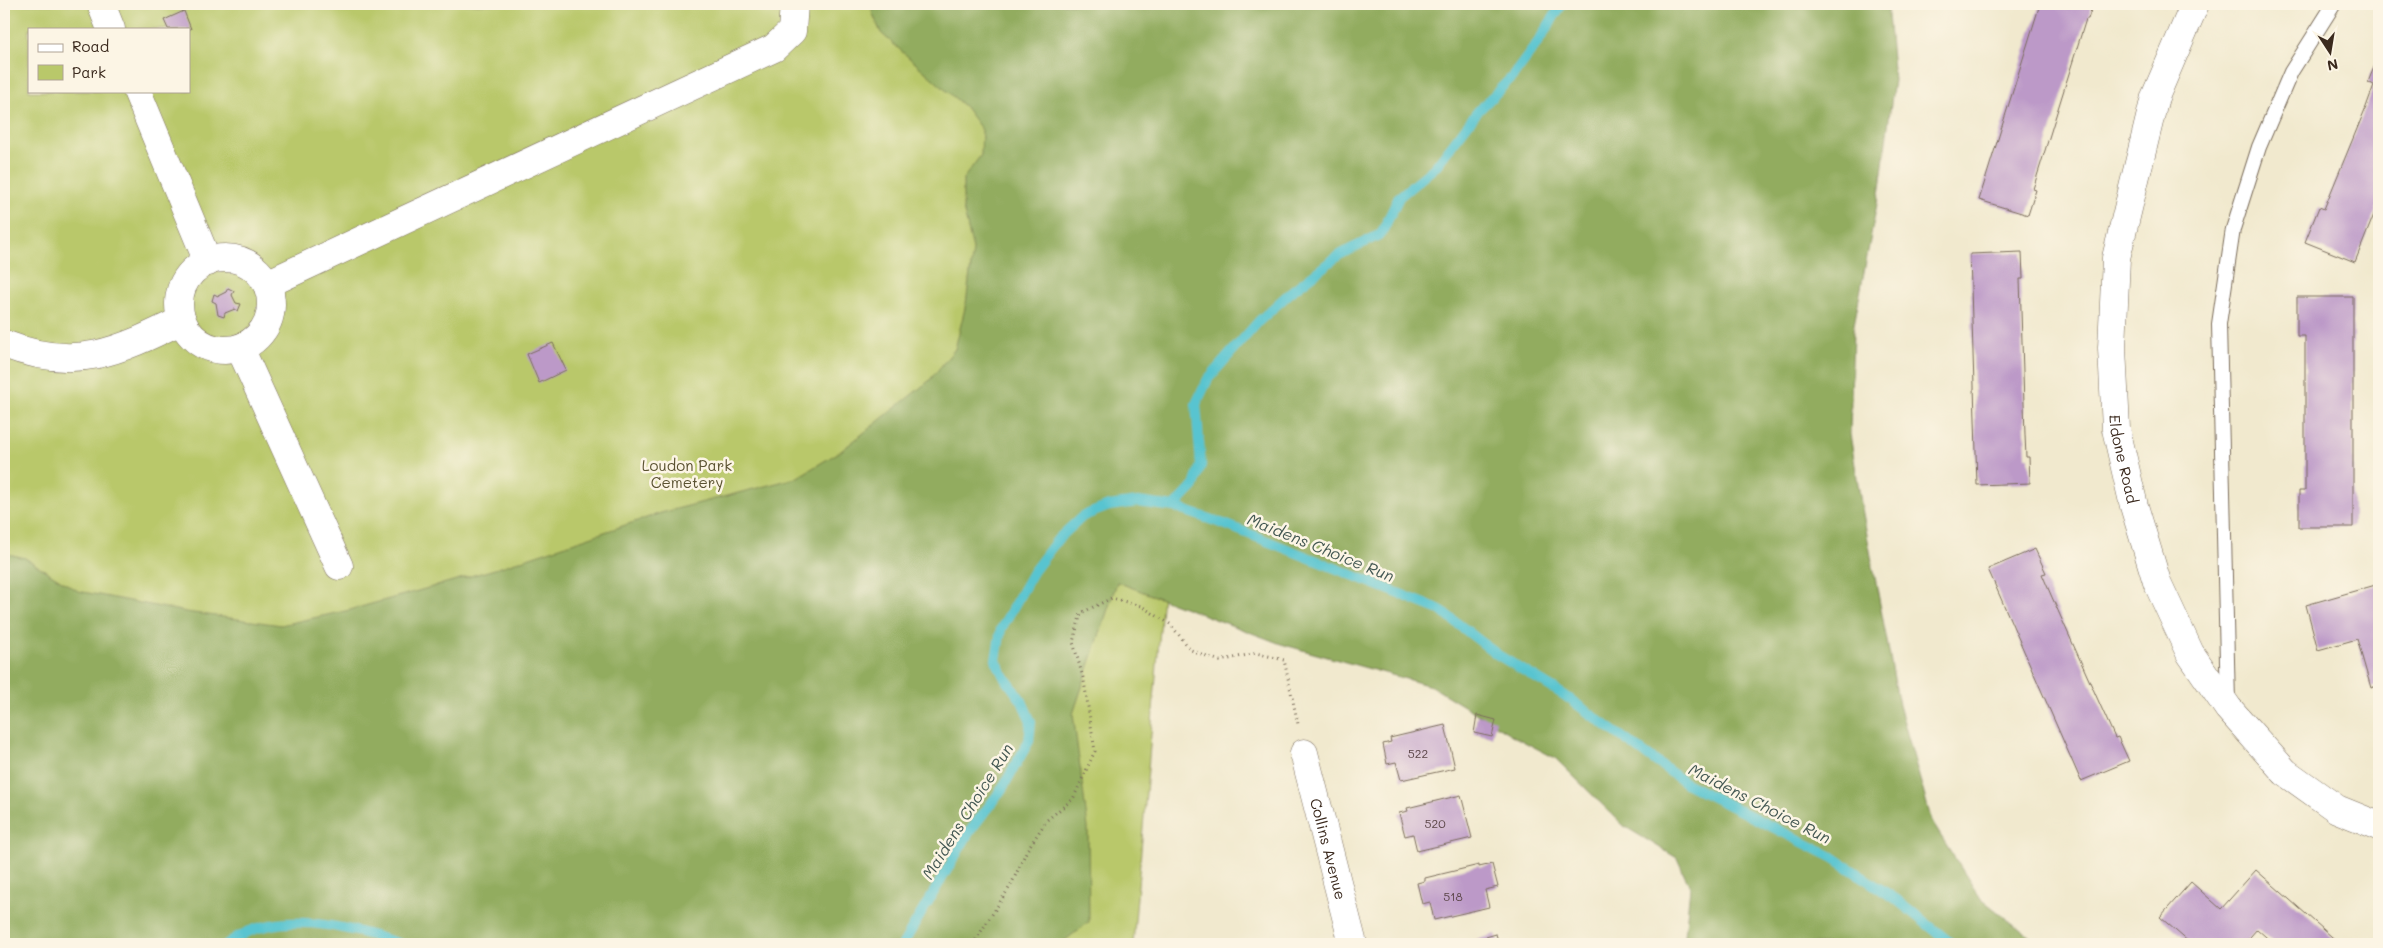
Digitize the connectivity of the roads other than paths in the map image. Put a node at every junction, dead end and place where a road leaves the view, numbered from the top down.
1 (101, 4) edge
2 (794, 4) edge
3 (2195, 4) edge
4 (2334, 4) edge
5 (111, 28) edge
6 (137, 92) edge
7 (208, 262) junction
8 (267, 284) junction
9 (182, 320) junction
10 (4, 344) edge
11 (240, 348) junction
12 (339, 566) dead end
13 (2228, 708) junction
14 (1304, 753) road end
15 (2379, 826) edge
16 (1353, 944) edge

1 - 5 street
2 - 8 street
3 - 13 street, Eldone Road
4 - 13 lane
6 - 7 street
7 - 8 street
7 - 9 street
8 - 11 street
9 - 10 street
9 - 11 street
11 - 12 street
13 - 15 street, Eldone Road
14 - 16 street, Collins Avenue

